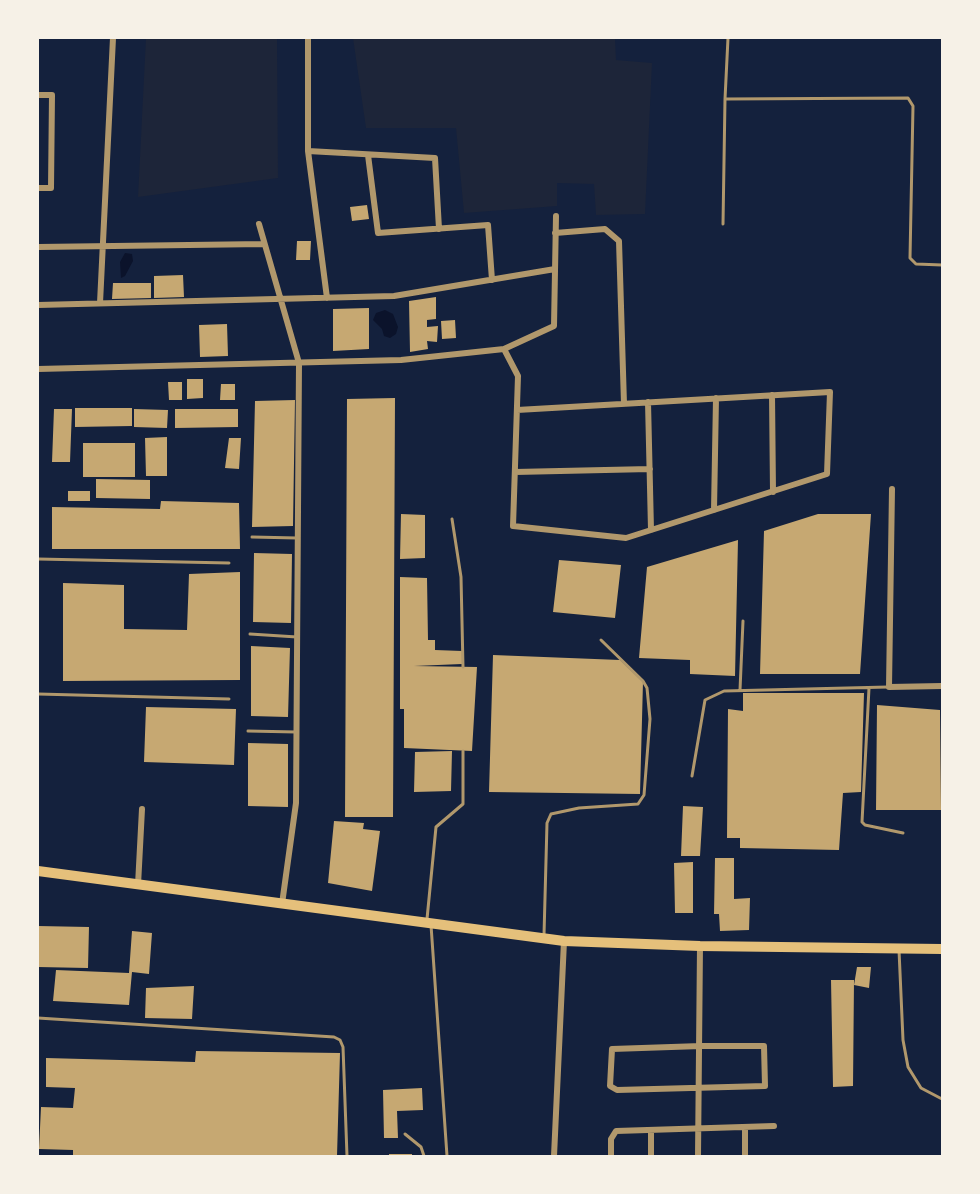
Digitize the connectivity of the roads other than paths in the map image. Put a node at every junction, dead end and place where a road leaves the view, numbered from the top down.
1 (113, 38) edge
2 (308, 38) edge
3 (728, 38) edge
4 (38, 95) edge
5 (725, 99) junction
6 (308, 151) junction
7 (368, 154) junction
8 (38, 188) edge
9 (556, 216) dead end
10 (258, 224) dead end
11 (723, 224) dead end
12 (439, 229) junction
13 (555, 234) junction
14 (264, 244) junction
15 (103, 246) junction
16 (38, 247) edge
17 (942, 266) edge
18 (555, 269) junction
19 (492, 279) junction
20 (327, 298) junction
21 (280, 299) junction
22 (100, 303) junction
23 (38, 305) edge
24 (504, 349) junction
25 (298, 363) junction
26 (38, 369) edge
27 (772, 395) junction
28 (716, 398) junction
29 (648, 402) junction
30 (624, 404) junction
31 (517, 410) junction
32 (650, 469) junction
33 (515, 472) junction
34 (892, 489) dead end
35 (773, 492) junction
36 (714, 510) junction
37 (452, 519) dead end
38 (651, 530) junction
39 (252, 537) dead end
40 (297, 538) junction
41 (38, 559) edge
42 (229, 563) dead end
43 (743, 621) dead end
44 (250, 634) dead end
45 (297, 637) junction
46 (601, 640) dead end
47 (463, 667) dead end
48 (942, 686) edge
49 (889, 687) junction
50 (869, 688) junction
51 (740, 690) junction
52 (38, 694) edge
53 (229, 699) dead end
54 (248, 731) dead end
55 (296, 732) junction
56 (463, 751) dead end
57 (692, 777) dead end
58 (142, 809) dead end
59 (903, 833) dead end
60 (38, 871) edge
61 (138, 885) junction
62 (282, 905) junction
63 (428, 924) junction
64 (544, 939) junction
65 (564, 941) junction
66 (700, 946) junction
67 (899, 948) junction
68 (942, 949) edge
69 (38, 1018) edge
70 (701, 1046) junction
71 (700, 1089) junction
72 (942, 1100) edge
73 (774, 1126) dead end
74 (745, 1128) junction
75 (651, 1130) junction
76 (699, 1130) junction
77 (405, 1134) dead end
78 (347, 1156) edge
79 (424, 1156) edge
80 (447, 1156) edge
81 (554, 1156) edge
82 (611, 1156) edge
83 (651, 1156) edge
84 (698, 1156) edge
85 (745, 1156) edge

1 - 15 street
2 - 6 street
3 - 5 lane
4 - 8 street
5 - 11 lane
5 - 17 lane
6 - 7 street
6 - 20 street
7 - 12 street
7 - 12 street
9 - 13 street
10 - 14 street
12 - 19 street
13 - 18 street
13 - 30 street
14 - 15 street
14 - 21 street
15 - 16 street
15 - 22 street
18 - 19 street
18 - 24 street
19 - 20 street
20 - 21 street
21 - 22 street
21 - 25 street
22 - 23 street
24 - 25 street
24 - 31 street
25 - 26 street
25 - 40 street
27 - 28 street
27 - 35 street
27 - 35 street
28 - 29 street
28 - 36 street
29 - 30 street
29 - 32 street
30 - 31 street
31 - 33 street
32 - 33 street
32 - 38 street
33 - 38 street
34 - 49 street
35 - 36 street
36 - 38 street
37 - 47 lane
39 - 40 lane
40 - 45 street
41 - 42 lane
43 - 51 lane
44 - 45 lane
45 - 55 street
46 - 64 lane
48 - 49 street
49 - 50 lane
50 - 51 lane
50 - 59 lane
51 - 57 lane
52 - 53 lane
54 - 55 lane
55 - 62 street
56 - 63 lane
58 - 61 street
60 - 61 highway
61 - 62 highway
62 - 63 highway
63 - 64 highway
63 - 80 lane
64 - 65 highway
65 - 66 highway
65 - 81 street
66 - 67 highway
66 - 70 street
67 - 68 highway
67 - 72 lane
69 - 78 lane
70 - 71 street
70 - 71 street
70 - 71 street
71 - 76 street
73 - 74 street
74 - 76 street
74 - 85 street
75 - 76 street
75 - 82 street
75 - 83 street
76 - 84 street
77 - 79 lane

